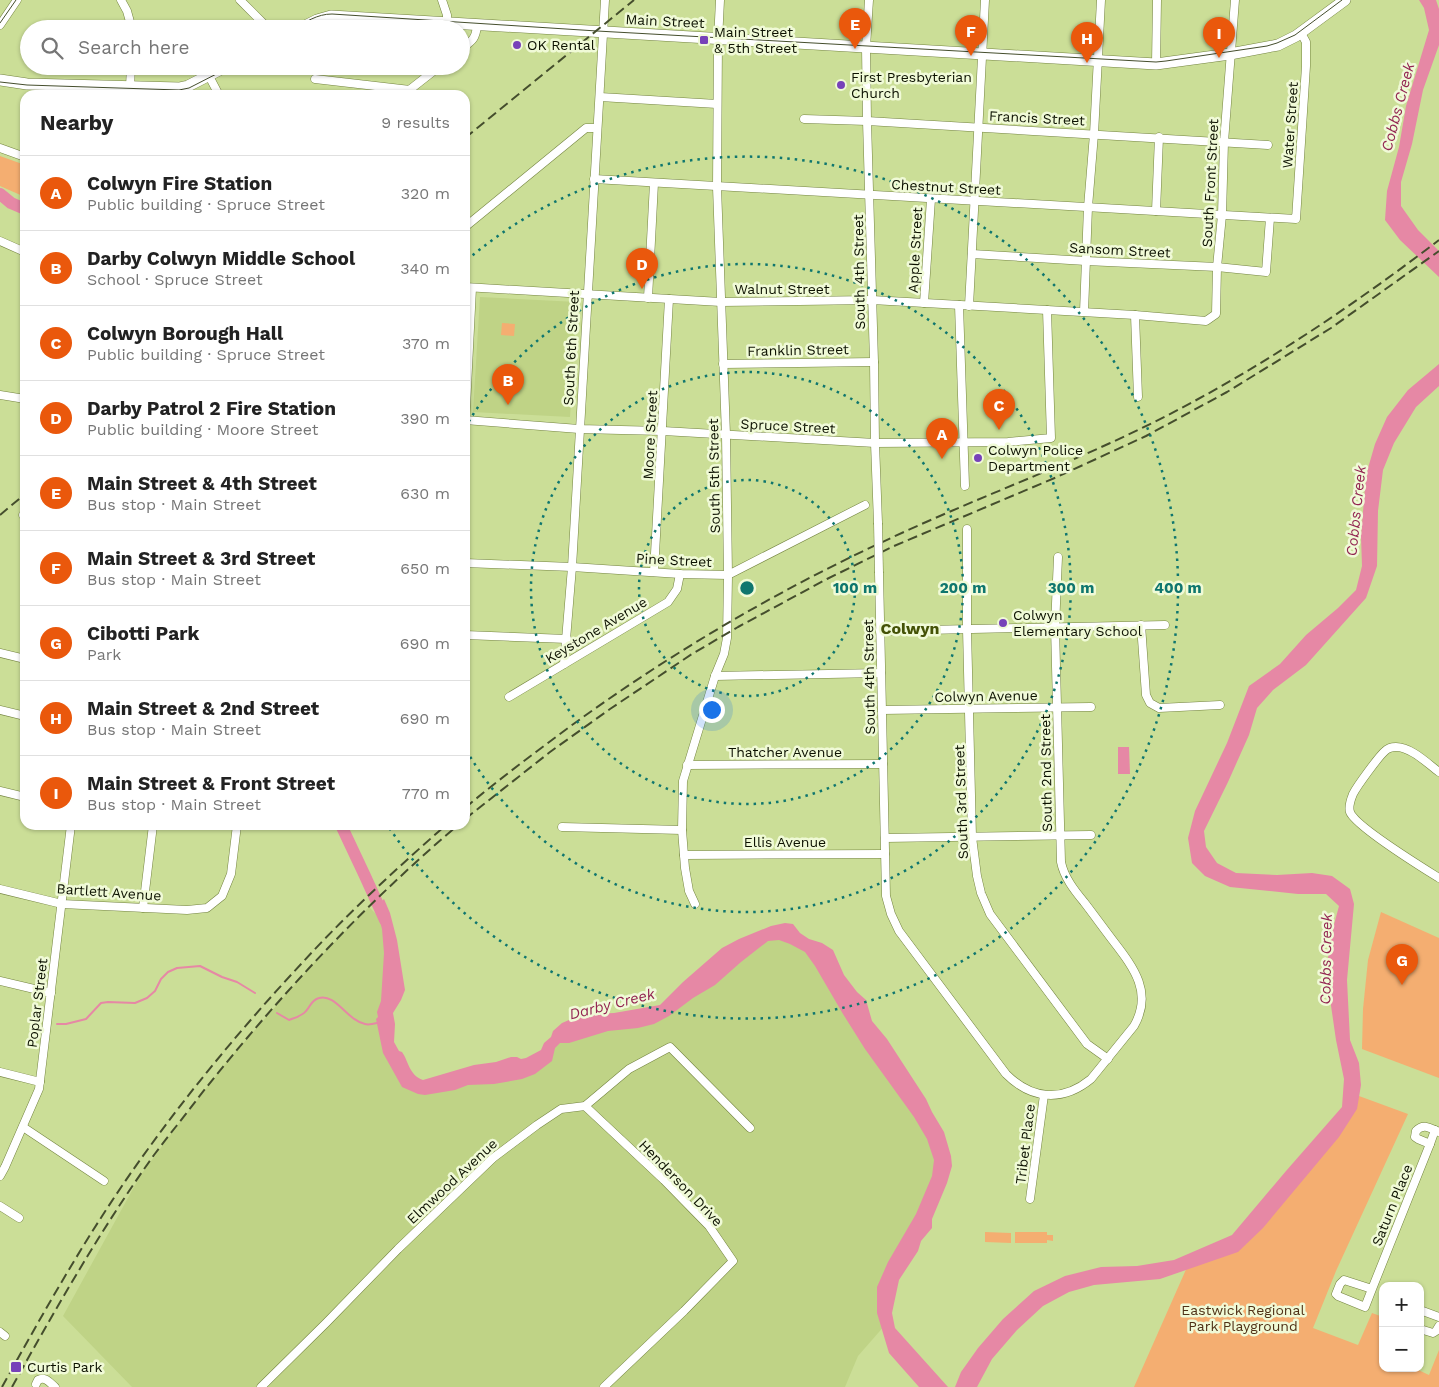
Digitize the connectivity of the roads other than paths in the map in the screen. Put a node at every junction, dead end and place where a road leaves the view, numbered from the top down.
1 (17, 0) edge
2 (120, 0) edge
3 (240, 0) edge
4 (442, 0) edge
5 (605, 0) edge
6 (720, 0) edge
7 (869, 0) edge
8 (985, 0) edge
9 (1102, 0) edge
10 (1157, 0) edge
11 (1235, 0) edge
12 (1345, 0) edge
13 (130, 20) edge
14 (260, 20) edge
15 (317, 20) edge
16 (397, 20) edge
17 (447, 20) edge
18 (0, 25) edge
19 (470, 25) edge
20 (477, 25) junction
21 (603, 33) junction
22 (1300, 33) junction
23 (718, 39) junction
24 (470, 41) edge
25 (866, 47) junction
26 (982, 54) junction
27 (1230, 54) junction
28 (1098, 62) junction
29 (1156, 64) junction
30 (131, 75) edge
31 (429, 75) edge
32 (209, 76) joint
33 (315, 79) dead end
34 (0, 80) edge
35 (130, 87) junction
36 (216, 90) edge
37 (410, 90) joint
38 (600, 97) junction
39 (717, 104) junction
40 (804, 119) dead end
41 (867, 121) junction
42 (597, 128) junction
43 (978, 128) junction
44 (1094, 134) junction
45 (1159, 138) junction
46 (1224, 142) junction
47 (1268, 145) dead end
48 (0, 148) edge
49 (20, 155) edge
50 (594, 179) junction
51 (654, 183) junction
52 (717, 187) junction
53 (869, 195) junction
54 (931, 199) junction
55 (974, 201) junction
56 (1088, 208) junction
57 (1156, 211) junction
58 (1222, 215) junction
59 (1270, 218) junction
60 (1296, 219) joint
61 (470, 223) edge
62 (0, 241) edge
63 (20, 250) edge
64 (972, 254) junction
65 (1086, 261) junction
66 (1217, 267) junction
67 (470, 287) edge
68 (587, 294) junction
69 (648, 298) junction
70 (669, 299) junction
71 (872, 300) junction
72 (721, 302) junction
73 (924, 303) junction
74 (959, 305) junction
75 (969, 306) junction
76 (1047, 310) junction
77 (1084, 312) junction
78 (1216, 314) joint
79 (1134, 315) junction
80 (874, 362) junction
81 (723, 364) junction
82 (0, 395) edge
83 (1138, 397) dead end
84 (20, 398) edge
85 (470, 420) edge
86 (579, 428) junction
87 (663, 431) junction
88 (726, 435) junction
89 (964, 442) junction
90 (874, 443) junction
91 (965, 486) dead end
92 (865, 505) dead end
93 (967, 529) dead end
94 (1058, 557) dead end
95 (470, 563) edge
96 (572, 567) junction
97 (654, 572) junction
98 (680, 574) junction
99 (728, 575) junction
100 (1141, 625) junction
101 (1164, 625) dead end
102 (1056, 627) junction
103 (967, 629) junction
104 (880, 630) junction
105 (470, 634) edge
106 (566, 639) junction
107 (0, 653) edge
108 (20, 658) edge
109 (564, 664) junction
110 (881, 673) junction
111 (715, 676) junction
112 (509, 696) dead end
113 (1220, 705) dead end
114 (1058, 707) junction
115 (1091, 707) dead end
116 (970, 709) junction
117 (0, 710) edge
118 (882, 710) junction
119 (20, 715) edge
120 (883, 764) junction
121 (687, 765) junction
122 (1439, 772) edge
123 (0, 791) edge
124 (20, 796) edge
125 (562, 827) dead end
126 (70, 830) edge
127 (152, 830) edge
128 (236, 830) edge
129 (682, 830) junction
130 (1092, 835) dead end
131 (1060, 836) junction
132 (972, 837) junction
133 (885, 838) junction
134 (886, 854) junction
135 (684, 855) junction
136 (1439, 878) edge
137 (0, 889) edge
138 (62, 904) junction
139 (695, 904) dead end
140 (143, 908) junction
141 (1133, 966) joint
142 (0, 980) edge
143 (51, 993) junction
144 (1108, 1059) junction
145 (0, 1072) edge
146 (40, 1082) junction
147 (1044, 1095) junction
148 (585, 1106) junction
149 (24, 1127) junction
150 (750, 1128) dead end
151 (1437, 1131) edge
152 (1430, 1144) junction
153 (0, 1176) edge
154 (104, 1181) dead end
155 (1030, 1199) dead end
156 (0, 1206) edge
157 (19, 1218) dead end
158 (1372, 1290) junction
159 (1424, 1312) edge
160 (1439, 1318) edge
161 (1439, 1326) edge
162 (1424, 1330) edge
163 (36, 1384) dead end
164 (54, 1387) edge
165 (261, 1387) edge
166 (604, 1387) edge

1 - 18 street
2 - 13 street
3 - 14 street
4 - 17 street
5 - 21 street, South 6th Street
6 - 23 street, South 5th Street
7 - 25 street, South 4th Street
8 - 26 street
9 - 28 street
10 - 29 street
11 - 27 street, South Front Street
12 - 22 main road, Main Street
15 - 16 main road, Main Street
19 - 20 main road, Main Street
20 - 21 main road, Main Street
20 - 24 street
21 - 23 main road, Main Street
21 - 38 street, South 6th Street
22 - 27 main road, Main Street
22 - 60 street, Water Street
23 - 25 main road, Main Street
23 - 39 street, South 5th Street
25 - 26 main road, Main Street
25 - 41 street, South 4th Street
26 - 28 main road, Main Street
26 - 43 street
27 - 29 main road, Main Street
27 - 46 street, South Front Street
28 - 29 main road, Main Street
28 - 44 street
30 - 35 street
31 - 37 street
32 - 35 main road
32 - 36 street
33 - 37 street
34 - 35 main road
38 - 39 street
38 - 42 street, South 6th Street
39 - 52 street, South 5th Street
40 - 41 street, Francis Street
41 - 43 street, Francis Street
41 - 53 street, South 4th Street
42 - 50 street, South 6th Street
42 - 61 street
43 - 44 street, Francis Street
43 - 55 street
44 - 45 street, Francis Street
44 - 56 street
45 - 46 street, Francis Street
45 - 57 street
46 - 47 street, Francis Street
46 - 58 street, South Front Street
48 - 49 street
50 - 51 street, Chestnut Street
50 - 68 street, South 6th Street
51 - 52 street, Chestnut Street
51 - 69 street
52 - 53 street, Chestnut Street
52 - 72 street, South 5th Street
53 - 54 street, Chestnut Street
53 - 71 street, South 4th Street
54 - 55 street, Chestnut Street
54 - 73 street, Apple Street
55 - 56 street, Chestnut Street
55 - 64 street
56 - 57 street, Chestnut Street
56 - 65 street
57 - 58 street, Chestnut Street
58 - 59 street, Chestnut Street
58 - 66 street, South Front Street
59 - 60 street, Chestnut Street
59 - 66 street, Sansom Street
62 - 63 street
64 - 65 street, Sansom Street
64 - 75 street
65 - 66 street, Sansom Street
65 - 77 street
66 - 78 street, South Front Street
67 - 68 street, Walnut Street
68 - 69 street, Walnut Street
68 - 86 street, South 6th Street
69 - 70 street, Walnut Street
70 - 72 street, Walnut Street
70 - 87 street, Moore Street
71 - 72 street, Walnut Street
71 - 73 street, Walnut Street
71 - 80 street, South 4th Street
72 - 81 street, South 5th Street
73 - 74 street, Walnut Street
74 - 75 street, Walnut Street
74 - 89 street
75 - 76 street, Walnut Street
76 - 77 street, Walnut Street
76 - 89 street, Spruce Street
77 - 79 street, Walnut Street
78 - 79 street, Walnut Street
79 - 83 street
80 - 81 street, Franklin Street
80 - 90 street, South 4th Street
81 - 88 street, South 5th Street
82 - 84 street
85 - 86 street, Spruce Street
86 - 87 street, Spruce Street
86 - 96 street, South 6th Street
87 - 88 street, Spruce Street
87 - 97 street, Moore Street
88 - 90 street, Spruce Street
88 - 99 street, South 5th Street
89 - 90 street, Spruce Street
89 - 91 street
90 - 104 street, South 4th Street, bridge
92 - 99 street, Pine Street
93 - 103 street, South 3rd Street
94 - 102 street, South 2nd Street
95 - 96 street, Pine Street
96 - 97 street, Pine Street
96 - 106 street, South 6th Street
97 - 98 street, Pine Street
98 - 99 street, Pine Street
98 - 109 street, Keystone Avenue
99 - 111 street, South 5th Street
100 - 101 street
100 - 102 street
100 - 113 street
102 - 103 street
102 - 114 street, South 2nd Street
103 - 104 street
103 - 116 street, South 3rd Street
104 - 110 street, South 4th Street
105 - 106 street
106 - 109 street, South 6th Street
107 - 108 street
109 - 112 street, Keystone Avenue
110 - 111 street
110 - 118 street, South 4th Street
111 - 121 street, South 5th Street
114 - 115 street, Colwyn Avenue
114 - 116 street, Colwyn Avenue
114 - 131 street, South 2nd Street
116 - 118 street, Colwyn Avenue
116 - 132 street, South 3rd Street
117 - 119 street
118 - 120 street, South 4th Street
120 - 121 street, Thatcher Avenue
120 - 133 street, South 4th Street
121 - 129 street, South 5th Street
122 - 136 street
123 - 124 street
125 - 129 street
126 - 138 street, Poplar Street
127 - 140 street
128 - 140 street, Bartlett Avenue
129 - 135 street, South 5th Street
130 - 131 street
131 - 132 street
131 - 141 street, South 2nd Street
132 - 133 street
132 - 144 street, South 3rd Street
133 - 134 street, South 4th Street
134 - 135 street, Ellis Avenue
134 - 147 street, South 4th Street
135 - 139 street, South 5th Street
137 - 138 street, Bartlett Avenue
138 - 140 street, Bartlett Avenue
138 - 143 street, Poplar Street
141 - 144 street, Tribet Place
142 - 143 street
143 - 146 street, Poplar Street
144 - 147 street, Tribet Place
145 - 146 street
146 - 149 street, Poplar Street
147 - 155 street, Tribet Place
148 - 150 street
148 - 165 street, Elmwood Avenue
148 - 166 street, Henderson Drive
149 - 153 street, Poplar Street
149 - 154 street
151 - 152 street, Saturn Place
151 - 152 street
152 - 158 street, Saturn Place
156 - 157 street
158 - 158 street, Saturn Place
159 - 160 street
161 - 162 street
163 - 164 street

